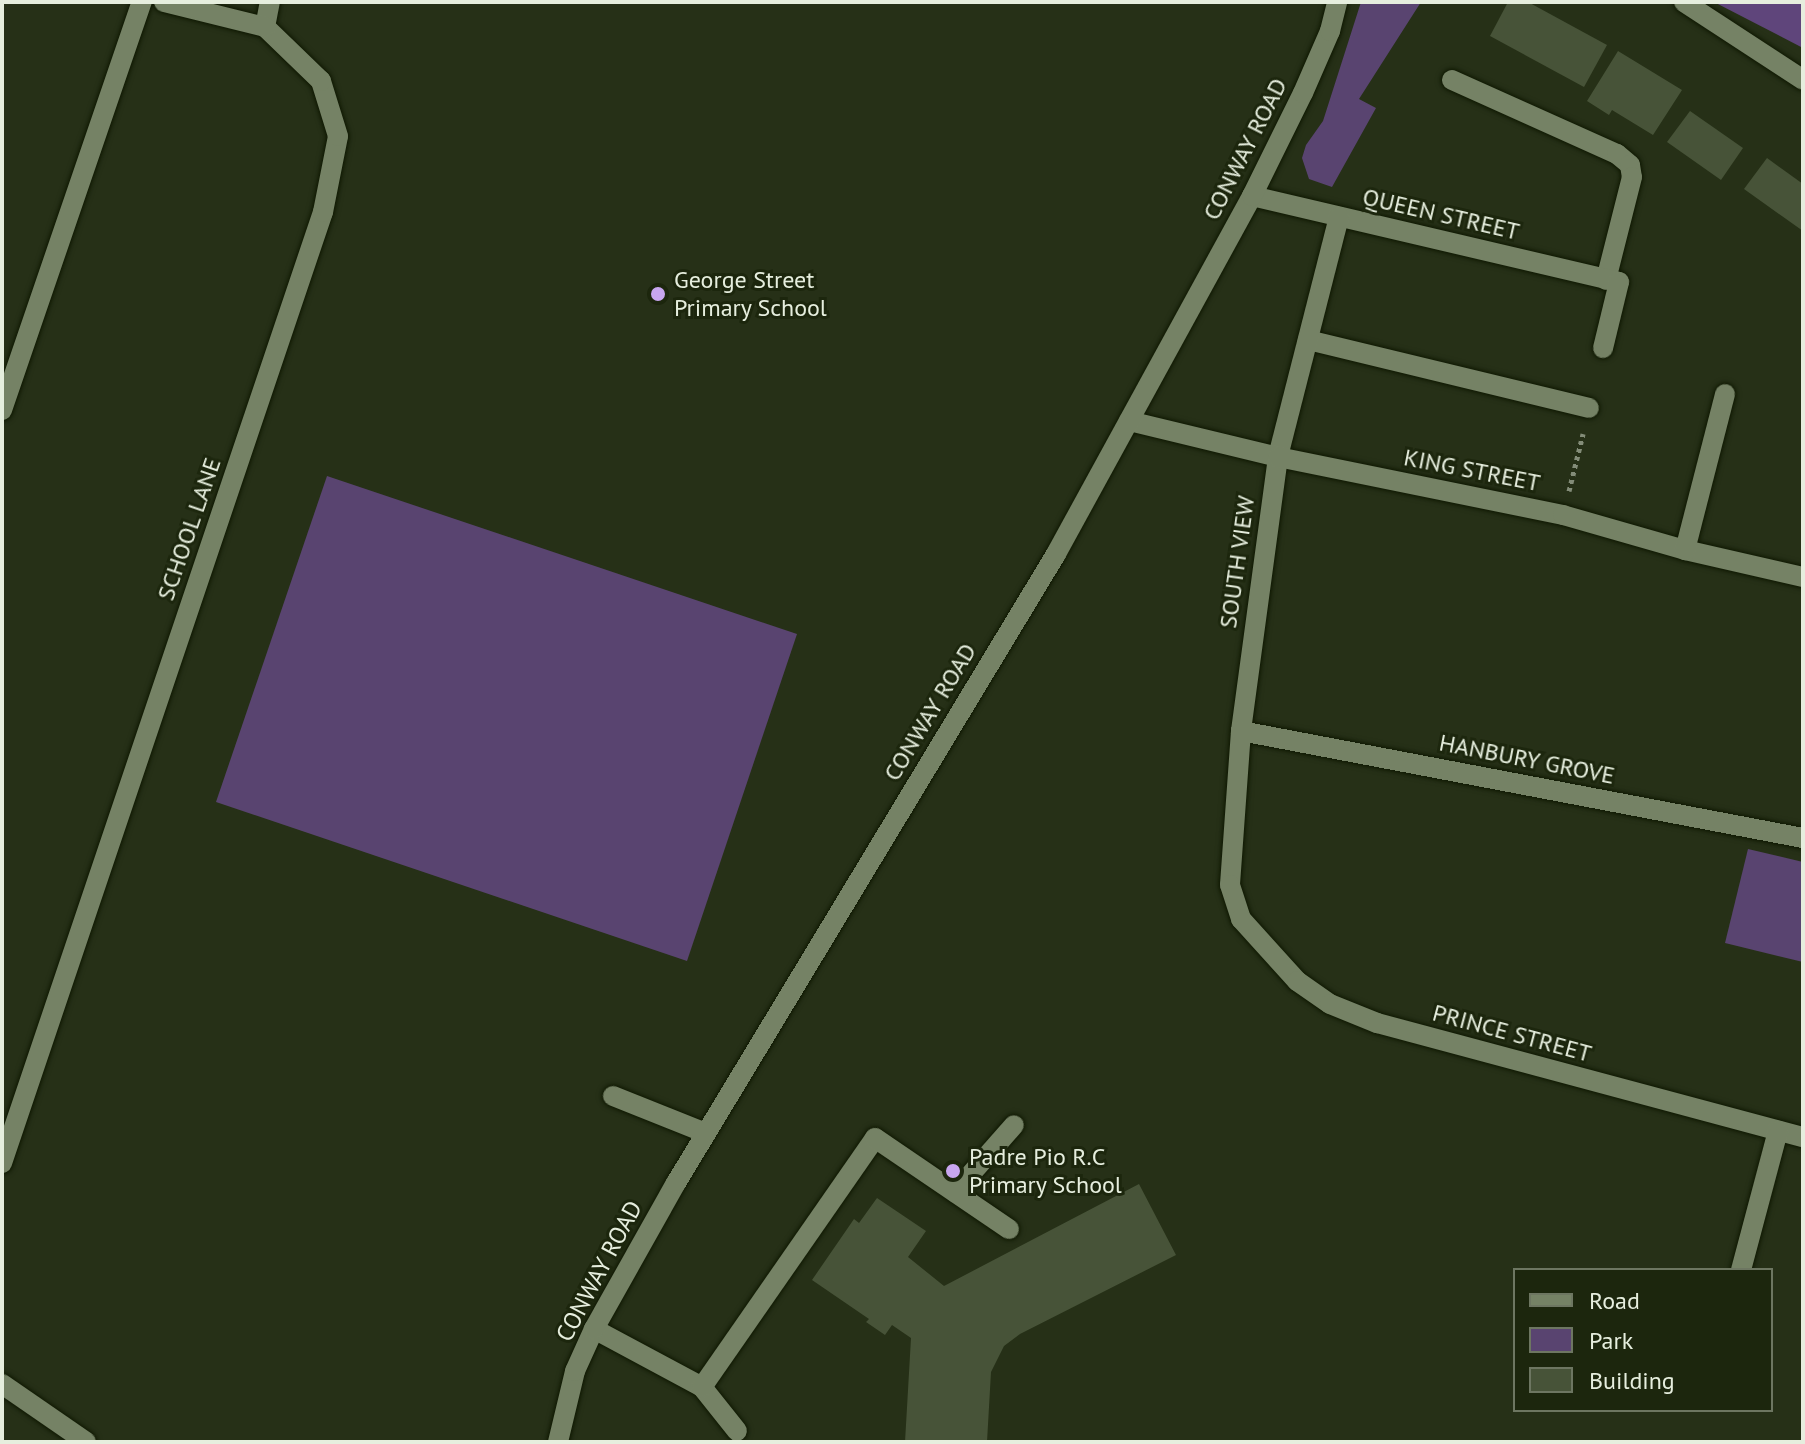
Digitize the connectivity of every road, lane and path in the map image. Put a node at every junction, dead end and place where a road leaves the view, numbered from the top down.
1 (142, 2) edge
2 (164, 2) edge
3 (270, 2) edge
4 (1337, 2) edge
5 (1684, 2) edge
6 (265, 27) junction
7 (1452, 80) dead end
8 (1803, 80) edge
9 (1252, 196) junction
10 (1339, 217) junction
11 (1613, 281) junction
12 (1308, 340) junction
13 (1603, 348) dead end
14 (1725, 394) dead end
15 (1589, 408) dead end
16 (2, 410) edge
17 (1129, 421) junction
18 (1278, 457) junction
19 (1685, 550) junction
20 (1803, 577) edge
21 (1241, 731) junction
22 (1803, 838) edge
23 (1241, 919) joint
24 (613, 1096) dead end
25 (1014, 1125) dead end
26 (1778, 1131) junction
27 (706, 1133) junction
28 (1803, 1137) edge
29 (2, 1163) edge
30 (955, 1192) junction
31 (1009, 1229) dead end
32 (1742, 1268) edge
33 (594, 1329) junction
34 (2, 1384) edge
35 (702, 1387) junction
36 (737, 1431) dead end
37 (86, 1442) edge
38 (558, 1442) edge

1 - 16 street
2 - 6 street
3 - 6 street
4 - 9 street, CONWAY ROAD
5 - 8 street
6 - 29 street, SCHOOL LANE
7 - 11 street
9 - 10 street, QUEEN STREET
9 - 17 street, CONWAY ROAD
10 - 11 street, QUEEN STREET
10 - 12 street, SOUTH VIEW
11 - 13 street
12 - 15 street
12 - 18 street, SOUTH VIEW
14 - 19 street
17 - 18 street, KING STREET
17 - 27 street, CONWAY ROAD
18 - 19 street, KING STREET
18 - 21 street, SOUTH VIEW
19 - 20 street, KING STREET
21 - 22 street, HANBURY GROVE
21 - 23 street, SOUTH VIEW
23 - 26 street, PRINCE STREET
24 - 27 street
25 - 30 street
26 - 28 street, PRINCE STREET
26 - 32 street
27 - 33 street, CONWAY ROAD
30 - 31 street
30 - 35 street
33 - 35 street
33 - 38 street, CONWAY ROAD
34 - 37 street
35 - 36 street

